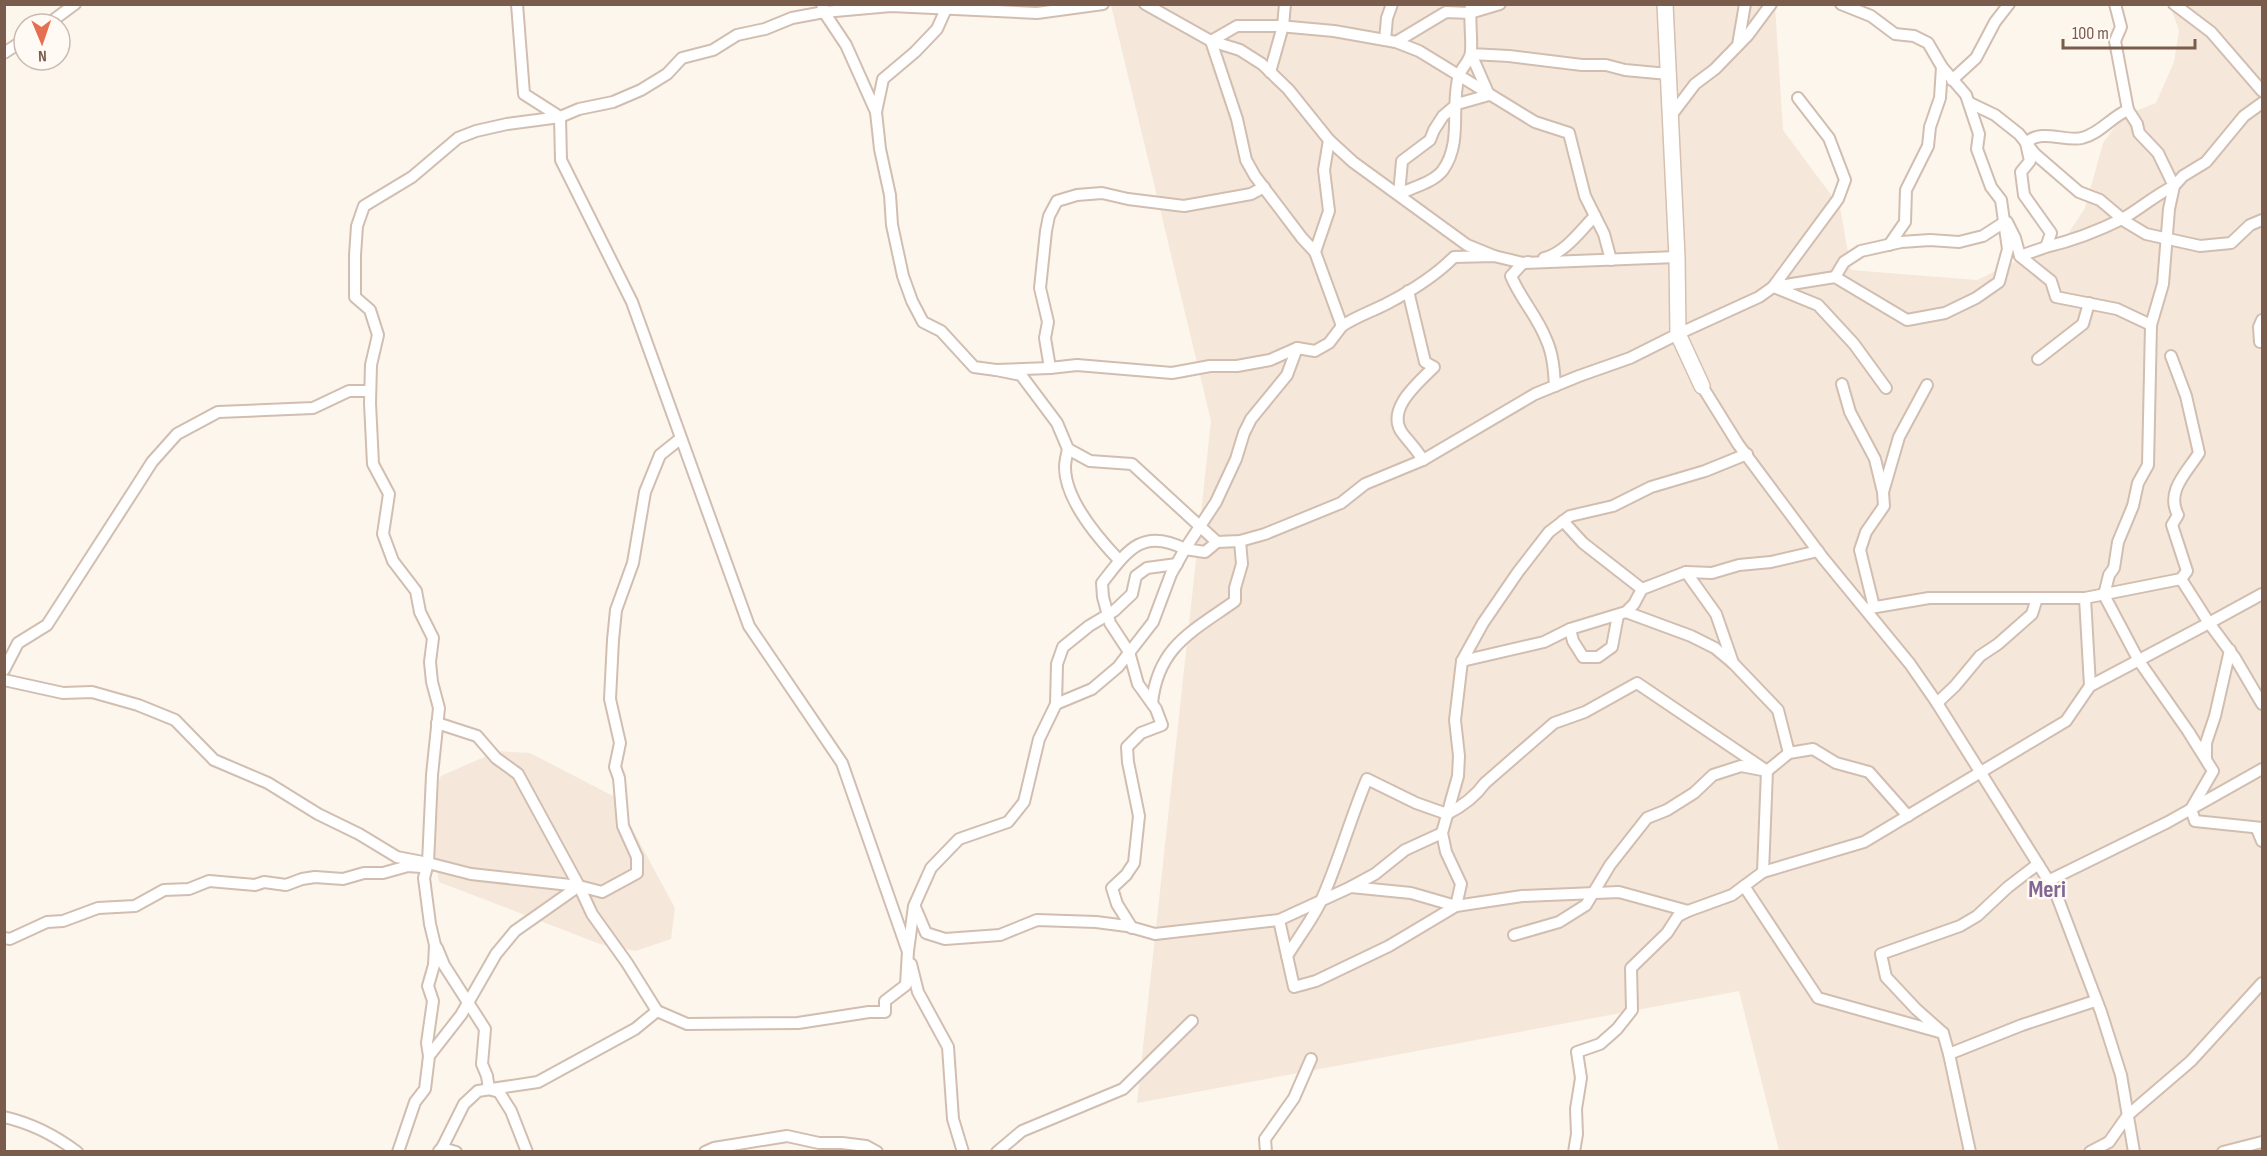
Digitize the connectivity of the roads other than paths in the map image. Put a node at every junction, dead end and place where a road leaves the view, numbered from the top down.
1 (517, 4) edge
2 (1103, 4) edge
3 (1145, 4) edge
4 (1285, 4) edge
5 (1392, 4) edge
6 (1500, 4) edge
7 (1665, 4) edge
8 (1745, 4) edge
9 (1771, 4) edge
10 (1841, 4) edge
11 (2009, 4) edge
12 (2115, 4) edge
13 (2174, 4) edge
14 (823, 8) edge
15 (946, 9) junction
16 (1470, 9) edge
17 (1283, 26) junction
18 (1211, 41) junction
19 (1391, 41) junction
20 (1738, 45) junction
21 (1471, 54) junction
22 (1942, 68) junction
23 (1270, 72) junction
24 (1668, 74) junction
25 (1459, 75) junction
26 (1952, 80) junction
27 (2262, 91) edge
28 (1489, 94) junction
29 (1798, 98) dead end
30 (1970, 103) junction
31 (2262, 103) edge
32 (1457, 104) junction
33 (2128, 110) junction
34 (876, 112) junction
35 (560, 117) junction
36 (1670, 117) junction
37 (1329, 140) junction
38 (2026, 143) junction
39 (2174, 186) junction
40 (1264, 188) junction
41 (1399, 194) junction
42 (1595, 216) junction
43 (2003, 219) junction
44 (2122, 219) junction
45 (2262, 220) edge
46 (2168, 240) junction
47 (1889, 245) junction
48 (2046, 247) junction
49 (1315, 252) junction
50 (1494, 256) junction
51 (2020, 256) junction
52 (1677, 257) junction
53 (1611, 260) junction
54 (1523, 264) junction
55 (1835, 277) junction
56 (1773, 287) junction
57 (1408, 291) junction
58 (2088, 303) junction
59 (2262, 320) edge
60 (2151, 325) junction
61 (1342, 326) junction
62 (1678, 333) junction
63 (2260, 342) dead end
64 (1297, 348) junction
65 (2171, 356) dead end
66 (2038, 359) dead end
67 (1050, 368) junction
68 (996, 370) junction
69 (1842, 384) dead end
70 (1927, 385) dead end
71 (1555, 386) junction
72 (1702, 386) joint
73 (1886, 388) dead end
74 (370, 391) junction
75 (680, 439) junction
76 (1068, 448) junction
77 (1746, 454) junction
78 (1423, 460) junction
79 (1883, 492) junction
80 (1563, 521) junction
81 (1200, 527) junction
82 (1240, 541) junction
83 (1217, 542) junction
84 (1185, 549) junction
85 (1818, 551) junction
86 (1119, 560) junction
87 (1177, 564) junction
88 (1686, 572) junction
89 (2181, 579) junction
90 (1641, 589) junction
91 (2262, 594) edge
92 (2104, 595) junction
93 (2037, 598) junction
94 (2085, 598) junction
95 (1869, 608) junction
96 (1622, 613) junction
97 (1108, 615) junction
98 (2209, 623) junction
99 (1570, 629) junction
100 (2230, 650) junction
101 (1128, 652) junction
102 (1461, 661) junction
103 (2139, 661) junction
104 (1733, 663) junction
105 (4, 670) edge
106 (4, 680) edge
107 (2090, 686) junction
108 (1152, 703) junction
109 (1937, 703) junction
110 (1056, 704) junction
111 (2262, 704) edge
112 (437, 723) junction
113 (1790, 753) junction
114 (2206, 759) junction
115 (2262, 769) edge
116 (1767, 771) junction
117 (1982, 771) junction
118 (2191, 809) junction
119 (1447, 814) junction
120 (1908, 816) junction
121 (2260, 828) edge
122 (1442, 833) junction
123 (2262, 841) edge
124 (2038, 864) junction
125 (428, 865) junction
126 (1763, 872) junction
127 (2048, 881) junction
128 (579, 886) junction
129 (1744, 886) junction
130 (1351, 887) junction
131 (1594, 893) junction
132 (1320, 903) junction
133 (914, 906) junction
134 (1456, 906) junction
135 (1688, 911) junction
136 (1279, 920) junction
137 (1132, 928) junction
138 (1514, 935) dead end
139 (4, 938) edge
140 (435, 945) junction
141 (908, 951) junction
142 (1287, 957) junction
143 (2262, 983) edge
144 (2095, 1001) junction
145 (469, 1002) junction
146 (657, 1011) junction
147 (1192, 1022) dead end
148 (1943, 1033) junction
149 (1949, 1054) junction
150 (429, 1056) junction
151 (1311, 1059) dead end
152 (489, 1089) junction
153 (2128, 1115) junction
154 (4, 1117) edge
155 (2262, 1142) edge
156 (440, 1150) edge
157 (78, 1152) edge
158 (398, 1152) edge
159 (456, 1152) edge
160 (527, 1152) edge
161 (705, 1152) edge
162 (877, 1152) edge
163 (963, 1152) edge
164 (998, 1152) edge
165 (1266, 1152) edge
166 (1574, 1152) edge
167 (1970, 1152) edge
168 (2090, 1152) edge
169 (2134, 1152) edge
170 (2223, 1152) edge

1 - 35 street
2 - 15 street
3 - 18 street
4 - 17 street
5 - 19 street
6 - 16 street
7 - 24 main road
8 - 20 street
9 - 20 street
10 - 22 street
11 - 26 street
12 - 33 street
13 - 27 street
14 - 15 street
14 - 34 street
14 - 35 street
15 - 34 street
16 - 19 street
16 - 21 street
17 - 18 street
17 - 19 street
17 - 23 street
18 - 23 street
18 - 40 street
19 - 25 street
20 - 36 street
21 - 24 street
21 - 25 street
21 - 28 street
22 - 26 street
22 - 47 street
23 - 37 street
24 - 36 main road
25 - 28 street
25 - 32 street
26 - 30 street
28 - 32 street
28 - 42 street
29 - 56 street
30 - 38 street
30 - 43 street
31 - 39 street
32 - 41 street
32 - 41 street
33 - 38 street
33 - 39 street
34 - 68 street
35 - 74 street
35 - 75 street
36 - 52 main road
37 - 41 street
37 - 49 street
38 - 44 street
38 - 48 street
39 - 44 street
39 - 46 street
40 - 49 street
40 - 67 street
41 - 50 street
42 - 53 street
42 - 54 street
43 - 47 street
43 - 51 street
43 - 55 street
44 - 46 street
44 - 48 street
45 - 46 street
46 - 60 street
47 - 55 street
48 - 51 street
49 - 61 street
50 - 54 street
50 - 57 street
51 - 58 street
52 - 53 street
52 - 62 main road
53 - 54 street
54 - 71 street
55 - 56 street
56 - 62 street
56 - 73 street
57 - 61 street
57 - 78 street
58 - 60 street
58 - 66 street
59 - 63 street
60 - 92 street
61 - 64 street
62 - 71 street
62 - 72 main road
64 - 67 street
64 - 81 street
65 - 89 street
67 - 68 street
68 - 76 street
69 - 79 street
70 - 79 street
71 - 78 street
72 - 77 street
74 - 105 street
74 - 112 street
75 - 128 street
75 - 141 street
76 - 81 street
76 - 86 street
77 - 80 street
77 - 85 street
78 - 82 street
79 - 95 street
80 - 90 street
80 - 102 street
81 - 83 street
81 - 84 street
82 - 83 street
82 - 108 street
83 - 84 street
84 - 86 street
84 - 87 street
85 - 88 street
85 - 95 street
86 - 97 street
87 - 97 street
87 - 101 street
88 - 90 street
88 - 104 street
89 - 92 street
89 - 98 street
90 - 96 street
91 - 98 street
92 - 94 street
92 - 103 street
93 - 94 street
93 - 95 street
93 - 109 street
94 - 107 street
95 - 109 street
96 - 99 street
96 - 99 street
96 - 104 street
97 - 101 street
97 - 110 street
98 - 100 street
98 - 103 street
99 - 102 street
100 - 111 street
100 - 114 street
101 - 108 street
101 - 110 street
102 - 119 street
103 - 107 street
103 - 114 street
104 - 113 street
106 - 125 street
107 - 117 street
108 - 137 street
109 - 117 street
110 - 133 street
112 - 125 street
112 - 128 street
113 - 116 street
113 - 120 street
114 - 118 street
115 - 118 street
116 - 119 street
116 - 126 street
116 - 131 street
117 - 120 street
117 - 124 street
118 - 121 street
118 - 127 street
119 - 122 street
119 - 132 street
120 - 126 street
121 - 123 street
122 - 130 street
122 - 134 street
124 - 127 street
124 - 148 street
125 - 128 street
125 - 139 street
125 - 140 street
126 - 129 street
127 - 144 street
128 - 145 street
128 - 146 street
129 - 135 street
129 - 148 street
130 - 132 street
130 - 134 street
131 - 134 street
131 - 135 street
131 - 138 street
132 - 136 street
132 - 142 street
133 - 137 street
133 - 141 street
134 - 142 street
135 - 166 street
136 - 137 street
136 - 142 street
140 - 145 street
140 - 150 street
141 - 146 street
141 - 163 street
143 - 153 street
144 - 149 street
144 - 153 street
145 - 150 street
145 - 152 street
146 - 152 street
147 - 164 street
148 - 149 street
149 - 167 street
150 - 158 street
151 - 165 street
152 - 156 street
152 - 160 street
153 - 168 street
153 - 169 street
154 - 157 street
155 - 170 street
156 - 159 street
161 - 162 street

